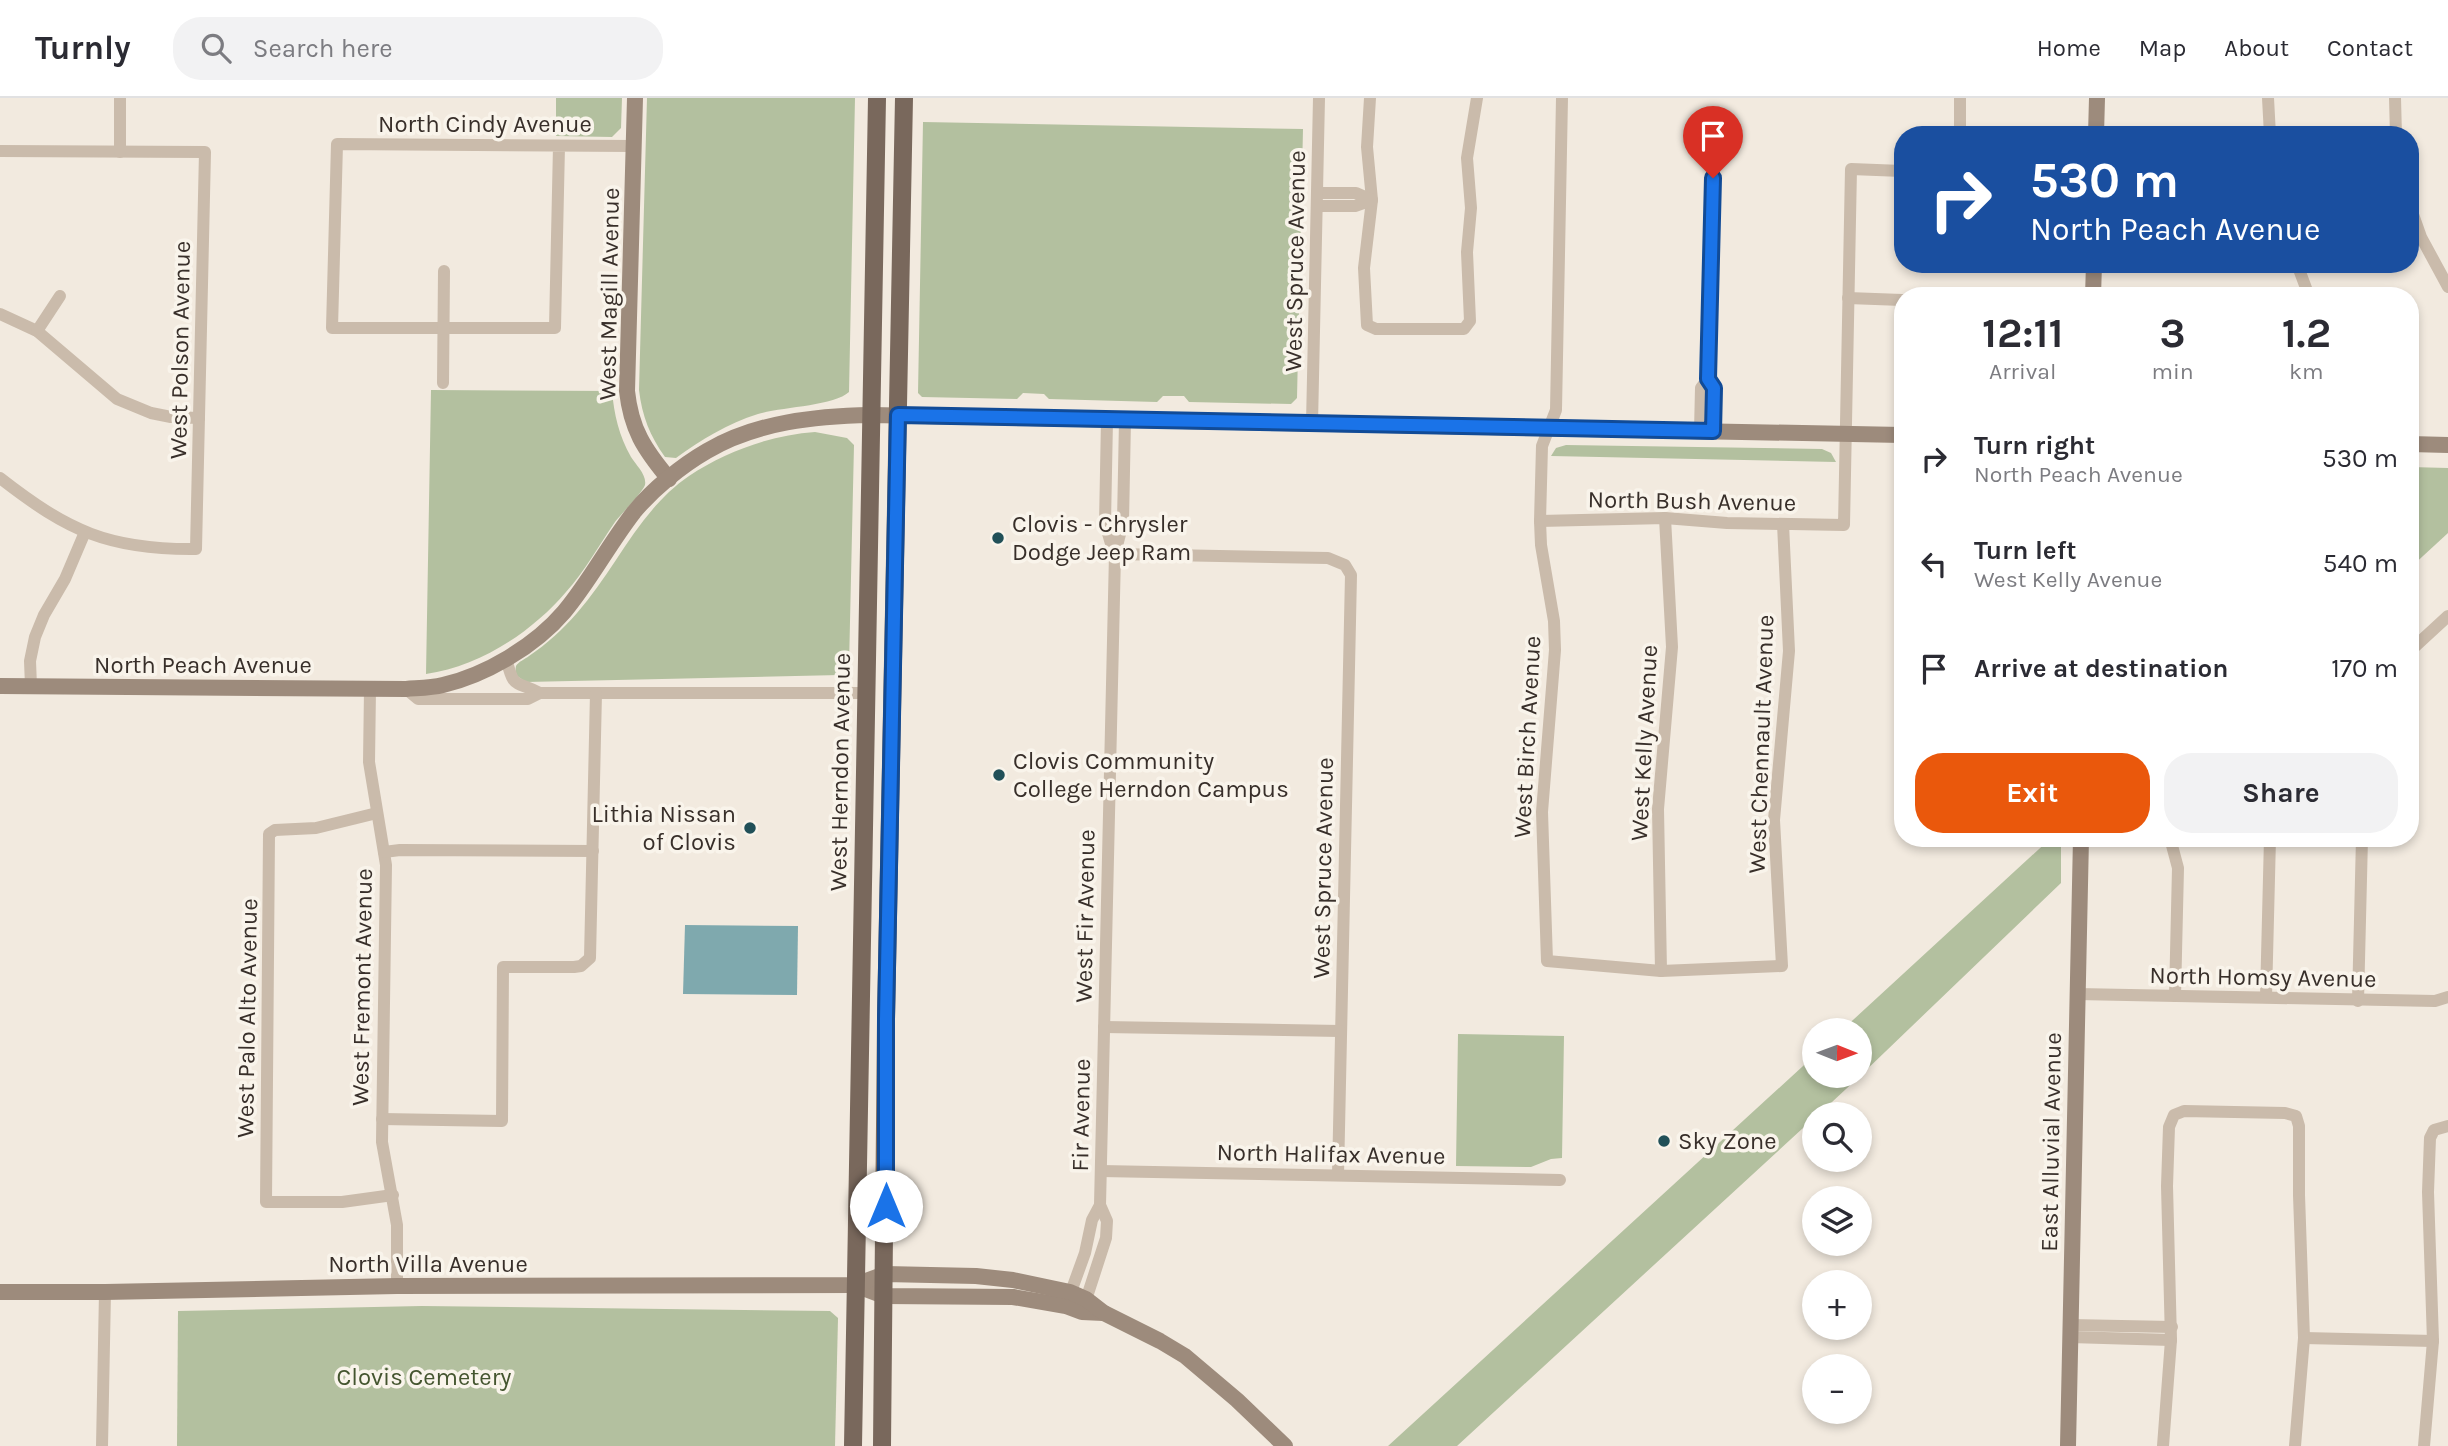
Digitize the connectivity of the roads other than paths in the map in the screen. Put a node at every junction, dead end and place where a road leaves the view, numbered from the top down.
1 (120, 98) edge
2 (635, 98) edge
3 (877, 98) edge
4 (904, 98) edge
5 (1319, 98) edge
6 (1370, 98) edge
7 (1477, 98) edge
8 (1562, 98) edge
9 (1960, 98) edge
10 (2097, 98) edge
11 (2268, 98) edge
12 (2395, 98) edge
13 (1960, 126) edge
14 (2096, 126) edge
15 (2270, 126) edge
16 (2396, 126) edge
17 (559, 146) junction
18 (633, 146) junction
19 (0, 151) edge
20 (120, 152) junction
21 (1894, 171) edge
22 (1713, 178) dead end
23 (1317, 199) junction
24 (1372, 200) junction
25 (2419, 228) edge
26 (444, 271) dead end
27 (2448, 287) edge
28 (60, 296) dead end
29 (1849, 298) junction
30 (1894, 300) edge
31 (0, 314) edge
32 (443, 328) junction
33 (37, 331) junction
34 (443, 383) dead end
35 (871, 415) junction
36 (898, 415) junction
37 (199, 418) junction
38 (1107, 420) junction
39 (1125, 420) junction
40 (1312, 424) junction
41 (1549, 428) junction
42 (1706, 431) junction
43 (1846, 434) junction
44 (1894, 435) edge
45 (2419, 444) edge
46 (2448, 445) edge
47 (0, 478) edge
48 (669, 479) junction
49 (1665, 518) junction
50 (1540, 521) junction
51 (1783, 524) junction
52 (85, 532) junction
53 (1115, 554) junction
54 (2448, 616) edge
55 (2419, 643) edge
56 (506, 658) junction
57 (0, 686) edge
58 (31, 687) junction
59 (370, 689) junction
60 (406, 689) junction
61 (540, 693) junction
62 (596, 693) junction
63 (866, 693) junction
64 (377, 813) junction
65 (2081, 847) edge
66 (2172, 847) edge
67 (2270, 847) edge
68 (2362, 847) edge
69 (593, 851) junction
70 (384, 852) junction
71 (888, 923) junction
72 (1661, 971) junction
73 (2077, 994) junction
74 (2175, 996) junction
75 (2266, 997) junction
76 (2448, 997) edge
77 (2358, 1000) junction
78 (1104, 1027) junction
79 (1340, 1031) junction
80 (382, 1119) junction
81 (2448, 1126) edge
82 (1101, 1171) junction
83 (1338, 1175) junction
84 (1560, 1180) dead end
85 (393, 1195) junction
86 (1100, 1205) junction
87 (885, 1274) junction
88 (855, 1285) junction
89 (397, 1286) junction
90 (0, 1292) edge
91 (105, 1292) junction
92 (884, 1296) junction
93 (1068, 1299) junction
94 (1084, 1306) junction
95 (2070, 1331) junction
96 (2171, 1334) junction
97 (2304, 1338) junction
98 (2433, 1341) junction
99 (102, 1446) edge
100 (853, 1446) edge
101 (882, 1446) edge
102 (1285, 1446) edge
103 (2068, 1446) edge
104 (2163, 1446) edge
105 (2295, 1446) edge
106 (2424, 1446) edge

1 - 20 street
2 - 18 street, West Magill Avenue
3 - 35 main road, West Herndon Avenue
4 - 36 main road, West Herndon Avenue
5 - 23 street, West Spruce Avenue
6 - 24 street
7 - 24 street
8 - 41 street, West Birch Avenue
9 - 13 street
10 - 14 street
11 - 15 street
12 - 16 street
17 - 18 street, North Cindy Avenue
17 - 32 street
17 - 32 street, North Cindy Avenue
18 - 48 street, West Magill Avenue
19 - 20 street
20 - 37 street, West Polson Avenue
21 - 29 street
22 - 42 street
23 - 24 street
23 - 40 street, West Spruce Avenue
25 - 27 street
26 - 32 street
28 - 33 street
29 - 30 street
29 - 43 street
31 - 33 street
32 - 34 street
33 - 37 street
35 - 36 street, North Peach Avenue
35 - 48 street, North Peach Avenue
35 - 63 main road, West Herndon Avenue
36 - 38 street, North Peach Avenue
36 - 71 main road, West Herndon Avenue
37 - 52 street, West Polson Avenue
38 - 39 street, North Peach Avenue
38 - 53 street, West Fir Avenue
39 - 40 street, North Peach Avenue
39 - 53 street, West Fir Avenue
40 - 41 street, North Peach Avenue
41 - 42 street, North Peach Avenue
41 - 50 street, West Birch Avenue
42 - 43 street, North Peach Avenue
43 - 44 street, North Peach Avenue
43 - 51 street, North Bush Avenue
45 - 46 street
47 - 52 street
48 - 56 street, North Peach Avenue
49 - 50 street, North Bush Avenue
49 - 51 street, North Bush Avenue
49 - 72 street, West Kelly Avenue
50 - 72 street, West Birch Avenue
51 - 72 street, West Chennault Avenue
52 - 58 street
53 - 78 street, West Fir Avenue
53 - 79 street, West Spruce Avenue
54 - 55 street
56 - 60 street, North Peach Avenue
56 - 61 street, North Peach Avenue
57 - 58 street, North Peach Avenue
58 - 59 street, North Peach Avenue
59 - 60 street, North Peach Avenue
59 - 64 street, West Fremont Avenue
60 - 61 street, North Peach Avenue
61 - 62 street, North Peach Avenue
62 - 63 street, North Peach Avenue
62 - 69 street
63 - 71 main road
63 - 88 main road, West Herndon Avenue
64 - 70 street, West Fremont Avenue
64 - 85 street, West Palo Alto Avenue
65 - 73 street, East Alluvial Avenue
66 - 74 street
67 - 75 street
68 - 77 street
69 - 70 street
69 - 80 street
70 - 80 street, West Fremont Avenue
71 - 87 main road, West Herndon Avenue
73 - 74 street, North Homsy Avenue
73 - 95 street, East Alluvial Avenue
74 - 75 street, North Homsy Avenue
75 - 77 street, North Homsy Avenue
76 - 77 street, North Homsy Avenue
78 - 79 street
78 - 82 street, Fir Avenue
79 - 83 street, West Spruce Avenue
80 - 85 street, West Fremont Avenue
81 - 98 street
82 - 83 street, North Halifax Avenue
82 - 86 street, Fir Avenue
83 - 84 street, North Halifax Avenue
85 - 89 street, West Fremont Avenue
86 - 93 street, Fir Avenue
86 - 94 street, Fir Avenue
87 - 88 street, North Villa Avenue
87 - 92 main road, West Herndon Avenue
87 - 93 street, North Villa Avenue
88 - 89 street, North Villa Avenue
88 - 92 street, North Villa Avenue
88 - 100 main road, West Herndon Avenue
89 - 91 street, North Villa Avenue
90 - 91 street, North Villa Avenue
91 - 99 street
92 - 93 street, North Villa Avenue
92 - 101 main road, West Herndon Avenue
93 - 94 street, North Villa Avenue
94 - 102 street, North Villa Avenue
95 - 96 street
95 - 103 street, East Alluvial Avenue
96 - 97 street
96 - 104 street
97 - 98 street
97 - 105 street
98 - 106 street

